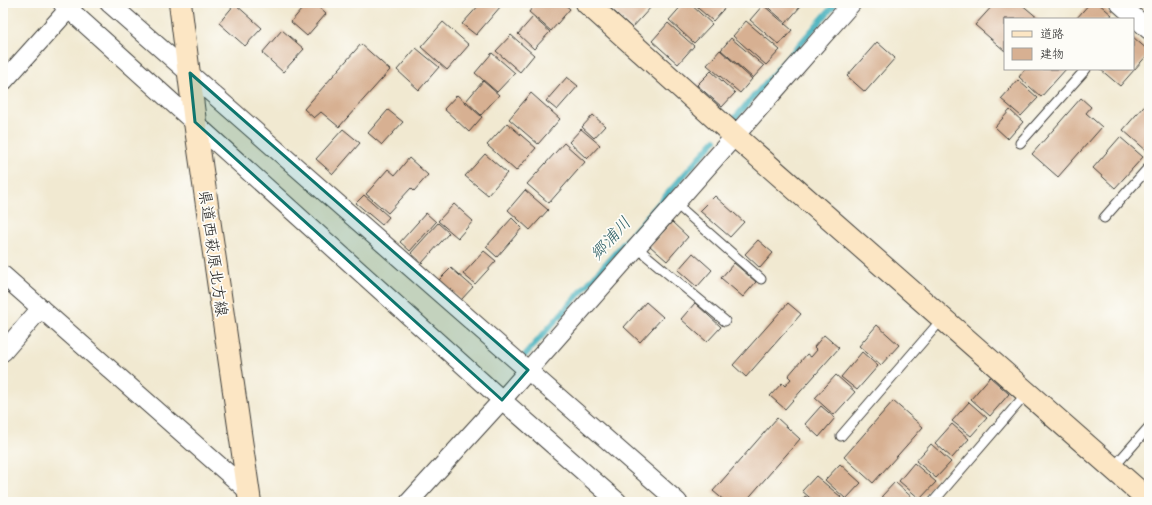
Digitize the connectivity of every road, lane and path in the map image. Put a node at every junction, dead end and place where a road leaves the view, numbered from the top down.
1 (109, 3) edge
2 (180, 3) edge
3 (587, 3) edge
4 (852, 3) edge
5 (1119, 3) edge
6 (68, 5) edge
7 (1131, 17) edge
8 (1134, 19) edge
9 (1149, 30) edge
10 (1085, 70) edge
11 (190, 73) junction
12 (3, 82) edge
13 (195, 122) junction
14 (735, 136) junction
15 (1020, 143) dead end
16 (1149, 167) edge
17 (675, 203) junction
18 (1104, 218) dead end
19 (636, 247) junction
20 (3, 275) edge
21 (762, 279) dead end
22 (41, 308) junction
23 (943, 318) junction
24 (725, 321) dead end
25 (3, 352) edge
26 (528, 370) junction
27 (1027, 393) junction
28 (502, 400) junction
29 (1149, 427) edge
30 (841, 436) dead end
31 (1113, 468) junction
32 (249, 497) edge
33 (1149, 500) edge
34 (409, 502) edge
35 (618, 502) edge
36 (678, 502) edge
37 (933, 502) edge

1 - 11 street
2 - 11 street, 県道西萩原北方線
3 - 14 street
4 - 14 street
5 - 7 street
6 - 12 street
6 - 13 street
8 - 9 street
10 - 15 lane
11 - 13 street, 県道西萩原北方線
11 - 26 street
13 - 28 street
13 - 32 street, 県道西萩原北方線
14 - 17 street
14 - 23 street
16 - 18 lane
17 - 19 street
17 - 21 lane
19 - 24 lane
19 - 26 street
20 - 22 street
22 - 25 street
22 - 32 street
23 - 27 street
23 - 30 lane
26 - 28 street
26 - 36 street
27 - 31 street
27 - 37 lane
28 - 34 street
28 - 35 street
29 - 31 lane
31 - 33 street

